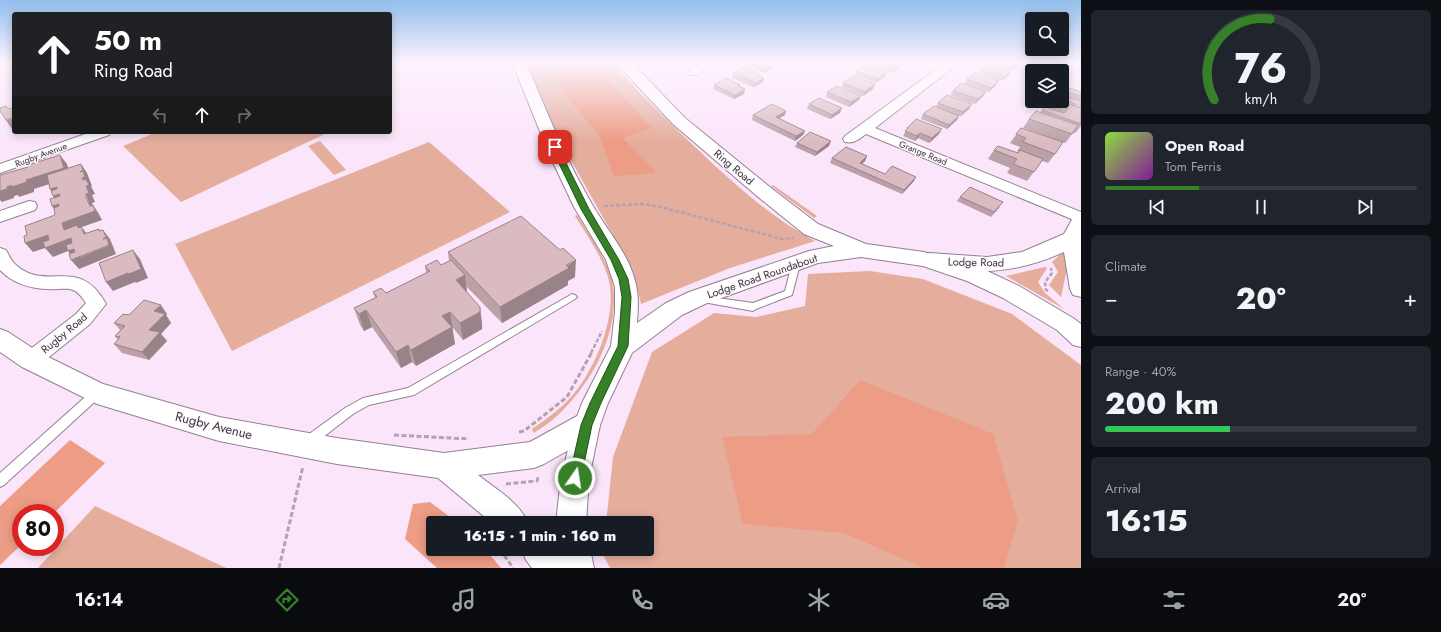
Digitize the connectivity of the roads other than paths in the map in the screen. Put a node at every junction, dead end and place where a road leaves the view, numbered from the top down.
1 (529, 89) edge
2 (648, 89) edge
3 (919, 89) edge
4 (866, 128) junction
5 (98, 134) edge
6 (850, 139) dead end
7 (0, 169) edge
8 (29, 206) dead end
9 (0, 217) edge
10 (1078, 227) edge
11 (861, 250) junction
12 (0, 254) edge
13 (924, 259) junction
14 (1081, 289) edge
15 (572, 298) dead end
16 (1081, 338) edge
17 (0, 339) edge
18 (623, 346) junction
19 (31, 360) junction
20 (97, 393) junction
21 (587, 425) junction
22 (304, 455) junction
23 (444, 466) junction
24 (0, 481) edge
25 (507, 516) edge
26 (572, 516) edge
27 (544, 556) edge
28 (575, 556) edge
29 (553, 568) edge
30 (578, 568) edge

1 - 18 main road
2 - 11 main road, Ring Road
3 - 4 street
4 - 6 street
4 - 10 street, Grange Road
5 - 7 street, Rugby Avenue
8 - 9 street
10 - 13 main road, Lodge Road
10 - 14 main road
11 - 13 main road, Lodge Road Roundabout
11 - 18 main road, Lodge Road Roundabout
12 - 19 street, Rugby Road
13 - 16 main road, Lodge Road Roundabout
15 - 22 lane
17 - 19 main road, Rugby Avenue
18 - 21 main road, Lodge Road Roundabout
19 - 20 main road, Rugby Avenue
20 - 22 main road, Rugby Avenue
20 - 24 lane
21 - 23 main road, Rugby Avenue
21 - 26 main road, Lodge Road Roundabout
22 - 23 main road, Rugby Avenue
23 - 25 main road, Rugby Avenue
27 - 29 main road
28 - 30 main road

